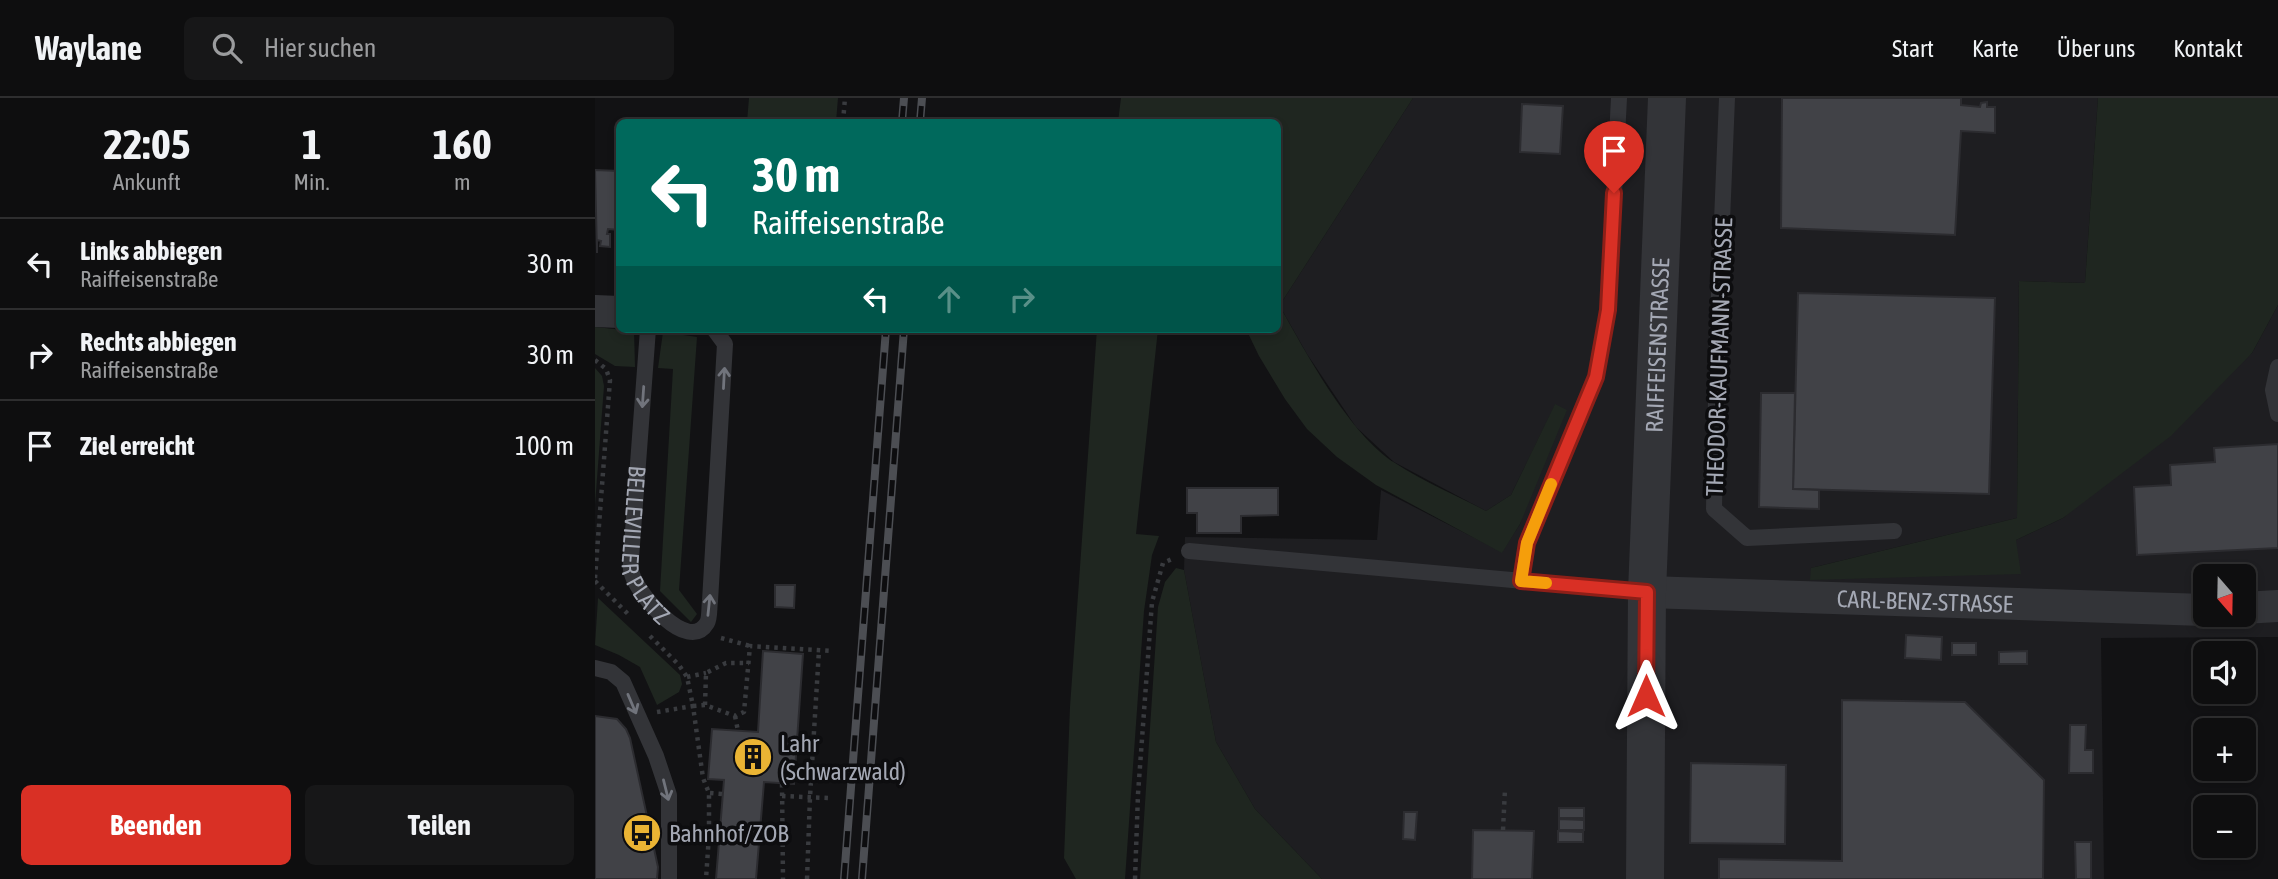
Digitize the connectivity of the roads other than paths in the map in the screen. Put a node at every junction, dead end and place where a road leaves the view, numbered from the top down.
1 (1619, 98) edge
2 (1667, 98) edge
3 (1727, 98) edge
4 (595, 310) edge
5 (616, 312) edge
6 (648, 333) edge
7 (717, 333) edge
8 (2278, 367) edge
9 (2278, 414) edge
10 (1894, 531) dead end
11 (1189, 551) road end
12 (1521, 581) junction
13 (1647, 592) junction
14 (2278, 606) edge
15 (2256, 607) edge
16 (2193, 610) edge
17 (595, 668) edge
18 (669, 879) edge
19 (1645, 879) edge

1 - 12 lane, RAIFFEISENSTRASSE
2 - 13 street, RAIFFEISENSTRASSE
3 - 10 lane, THEODOR-KAUFMANN-STRASSE
4 - 5 street
6 -> 7 lane, BELLEVILLER PLATZ
8 - 9 lane
11 - 12 lane
12 - 13 lane
13 - 16 street, CARL-BENZ-STRASSE
13 - 19 street, RAIFFEISENSTRASSE
14 - 15 street
17 -> 18 lane

